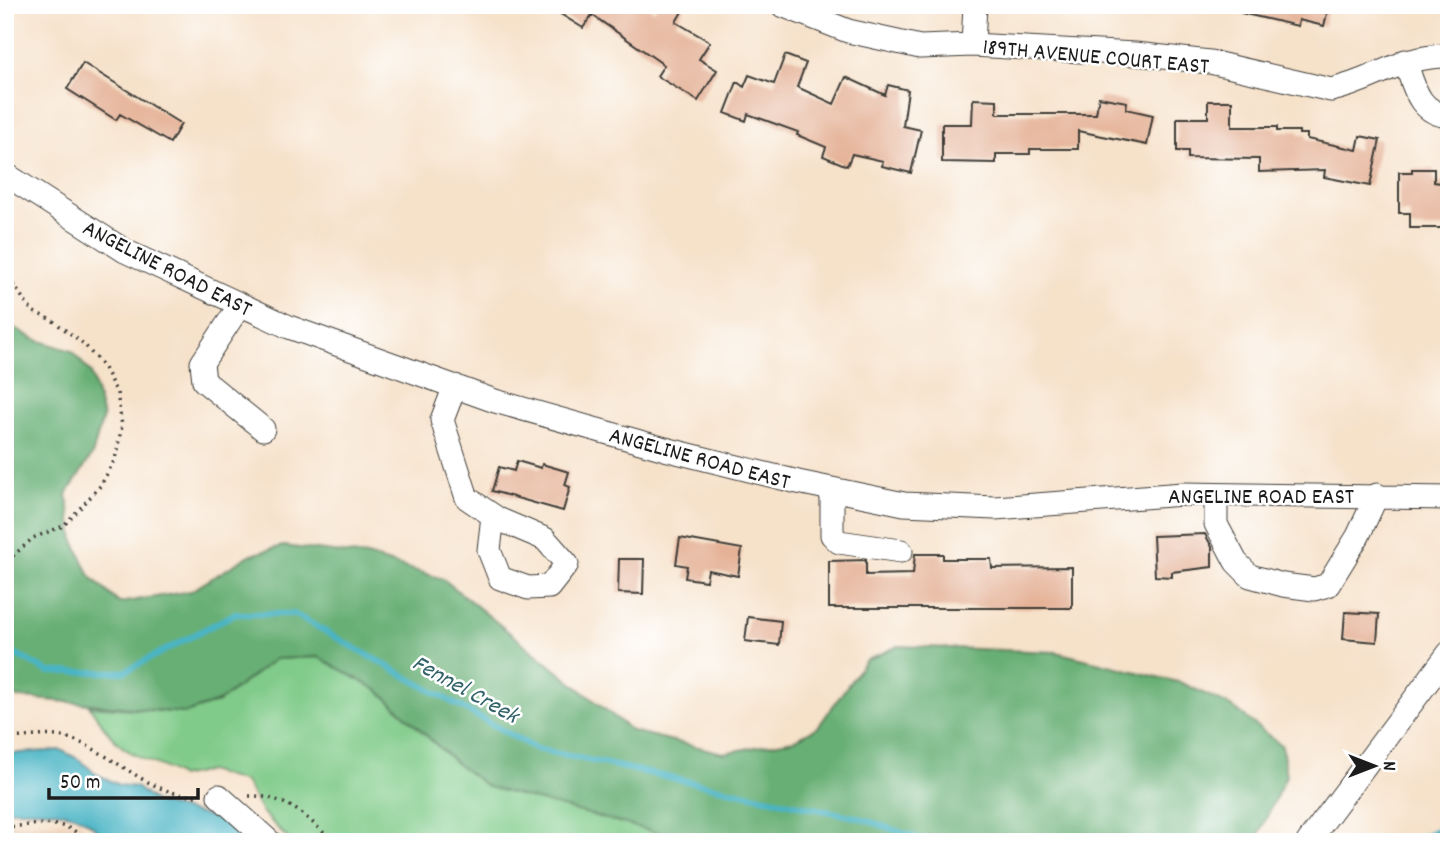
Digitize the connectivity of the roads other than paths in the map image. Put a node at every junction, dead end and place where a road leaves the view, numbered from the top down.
1 (782, 5) edge
2 (975, 5) edge
3 (973, 46) junction
4 (1449, 57) edge
5 (1405, 61) junction
6 (1449, 116) edge
7 (5, 174) edge
8 (240, 306) junction
9 (455, 386) junction
10 (263, 429) dead end
11 (832, 489) junction
12 (1216, 495) junction
13 (1377, 495) junction
14 (1449, 498) edge
15 (494, 516) dead end
16 (901, 551) dead end
17 (1449, 653) edge
18 (219, 796) road end
19 (270, 842) edge
20 (1308, 842) edge

1 - 3 street, 189TH AVENUE COURT EAST
2 - 3 street
3 - 5 street, 189TH AVENUE COURT EAST
4 - 5 street, 189TH AVENUE COURT EAST
5 - 6 street
7 - 8 street, ANGELINE ROAD EAST
8 - 9 street, ANGELINE ROAD EAST
8 - 10 street
9 - 11 street, ANGELINE ROAD EAST
9 - 15 street
11 - 12 street, ANGELINE ROAD EAST
11 - 16 street
12 - 13 street, ANGELINE ROAD EAST
12 - 13 street
13 - 14 street, ANGELINE ROAD EAST
17 - 20 street
18 - 19 street

